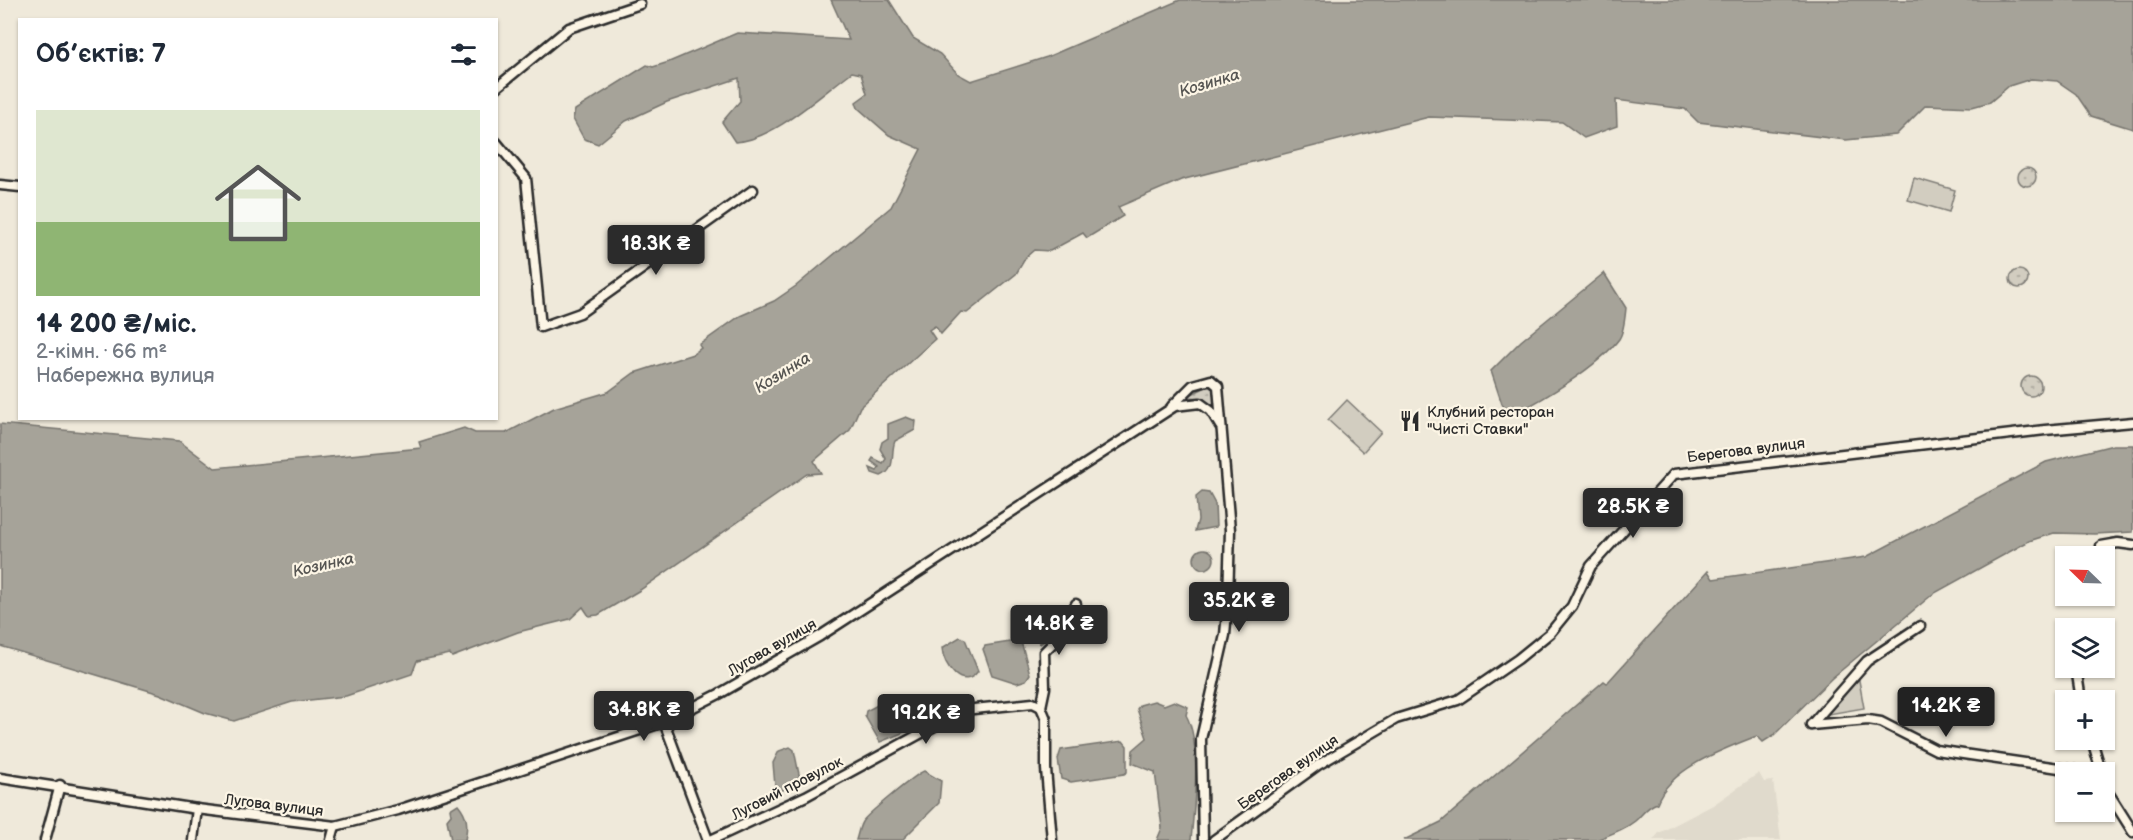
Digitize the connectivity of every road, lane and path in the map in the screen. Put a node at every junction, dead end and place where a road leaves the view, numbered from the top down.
1 (640, 4) dead end
2 (498, 86) edge
3 (498, 144) edge
4 (0, 185) edge
5 (18, 187) edge
6 (753, 190) dead end
7 (1168, 410) junction
8 (2133, 422) edge
9 (1220, 426) junction
10 (2133, 545) edge
11 (2101, 546) dead end
12 (1076, 604) dead end
13 (1920, 626) dead end
14 (1041, 707) junction
15 (664, 722) junction
16 (2055, 767) edge
17 (0, 778) edge
18 (60, 785) junction
19 (2115, 803) edge
20 (197, 808) junction
21 (335, 826) junction
22 (2133, 832) edge
23 (45, 840) edge
24 (193, 840) edge
25 (332, 840) edge
26 (709, 840) edge
27 (1052, 840) edge
28 (1203, 840) edge
29 (1214, 840) edge

1 - 2 street
3 - 6 street
4 - 5 street
7 - 9 street, Лугова вулиця
7 - 9 street
7 - 15 street, Лугова вулиця
8 - 29 street, Берегова вулиця
9 - 28 street
10 - 11 street
12 - 14 street
13 - 16 street
14 - 26 street, Луговий провулок
14 - 27 street
15 - 21 street, Лугова вулиця
15 - 26 street
17 - 18 street, Лугова вулиця
18 - 20 street, Лугова вулиця
18 - 23 street
19 - 22 street
20 - 21 street, Лугова вулиця
20 - 24 street
21 - 25 street

